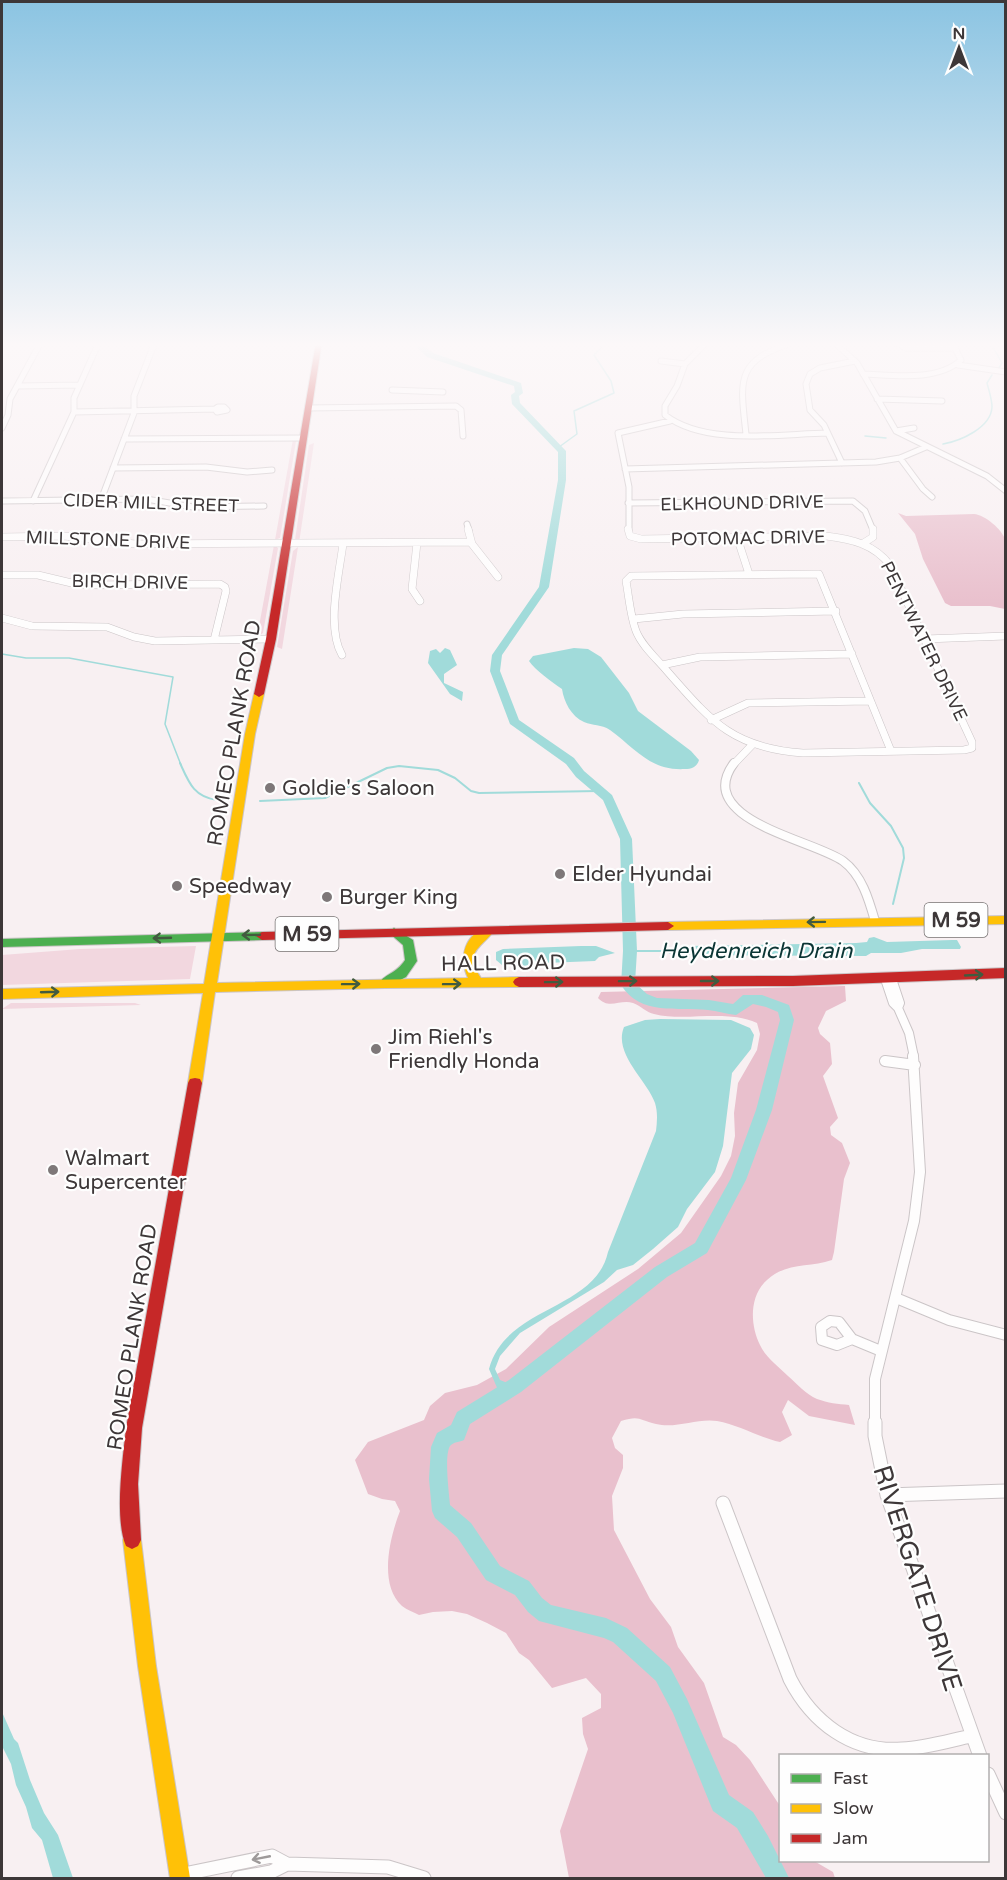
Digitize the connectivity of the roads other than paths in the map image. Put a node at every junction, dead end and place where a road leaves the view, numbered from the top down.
1 (66, 430) edge
2 (127, 430) edge
3 (305, 430) edge
4 (462, 430) edge
5 (630, 430) edge
6 (691, 430) edge
7 (746, 430) edge
8 (825, 430) edge
9 (896, 430) edge
10 (827, 433) junction
11 (746, 434) junction
12 (463, 436) dead end
13 (304, 438) junction
14 (124, 439) junction
15 (926, 447) junction
16 (900, 458) junction
17 (842, 463) junction
18 (113, 468) junction
19 (625, 469) junction
20 (272, 470) dead end
21 (1005, 491) edge
22 (932, 497) dead end
23 (101, 500) junction
24 (2, 501) edge
25 (33, 501) junction
26 (628, 503) junction
27 (264, 506) dead end
28 (467, 524) dead end
29 (2, 537) edge
30 (737, 537) junction
31 (471, 542) junction
32 (287, 543) junction
33 (417, 543) junction
34 (343, 544) junction
35 (862, 544) junction
36 (748, 574) junction
37 (2, 575) edge
38 (498, 577) dead end
39 (420, 601) dead end
40 (836, 611) junction
41 (2, 618) edge
42 (634, 619) junction
43 (1005, 636) edge
44 (271, 639) junction
45 (925, 639) junction
46 (214, 640) junction
47 (852, 654) junction
48 (342, 655) dead end
49 (662, 665) junction
50 (870, 700) junction
51 (711, 720) junction
52 (752, 745) junction
53 (891, 751) junction
54 (1005, 920) edge
55 (875, 921) junction
56 (492, 929) junction
57 (394, 932) junction
58 (220, 936) junction
59 (2, 943) edge
60 (1005, 974) edge
61 (889, 979) junction
62 (385, 983) junction
63 (478, 983) junction
64 (211, 987) junction
65 (2, 994) edge
66 (885, 1061) dead end
67 (915, 1065) junction
68 (896, 1298) junction
69 (1005, 1335) edge
70 (852, 1339) dead end
71 (881, 1351) junction
72 (1005, 1491) edge
73 (887, 1495) junction
74 (723, 1503) dead end
75 (971, 1736) junction
76 (980, 1754) edge
77 (989, 1778) edge
78 (1005, 1813) edge
79 (287, 1864) junction
80 (179, 1877) edge
81 (238, 1878) edge
82 (424, 1878) edge

1 - 25 street
2 - 14 street
3 - 13 main road, ROMEO PLANK ROAD
4 - 12 street
5 - 19 street
6 - 11 street
7 - 11 street
8 - 10 street
9 - 15 street
10 - 11 street
10 - 17 street
13 - 14 street
13 - 32 main road, ROMEO PLANK ROAD
14 - 18 street
15 - 16 street
15 - 21 street
16 - 17 street
16 - 22 street
17 - 19 street
18 - 20 street
18 - 23 street
19 - 26 street
23 - 25 street, CIDER MILL STREET
23 - 27 street, CIDER MILL STREET
24 - 25 street, CIDER MILL STREET
26 - 30 street, POTOMAC DRIVE
26 - 35 street, ELKHOUND DRIVE
28 - 31 street
29 - 32 street, MILLSTONE DRIVE
30 - 35 street, POTOMAC DRIVE
30 - 36 street
31 - 33 street, MILLSTONE DRIVE
31 - 38 street
32 - 34 street, MILLSTONE DRIVE
32 - 44 main road, ROMEO PLANK ROAD
33 - 34 street, MILLSTONE DRIVE
33 - 39 street
34 - 48 street
35 - 45 street, PENTWATER DRIVE
36 - 40 street
36 - 42 street
37 - 46 street, BIRCH DRIVE
40 - 42 street
40 - 47 street
41 - 46 street
42 - 49 street
43 - 45 street
44 - 46 street
44 - 58 main road, ROMEO PLANK ROAD
45 - 53 street, PENTWATER DRIVE
47 - 49 street
47 - 50 street
49 - 51 street
50 - 51 street
50 - 53 street
51 - 52 street
52 - 53 street
52 - 55 street
54 - 55 main road, HALL ROAD / M 59
55 -> 56 main road, HALL ROAD / M 59
56 - 57 main road, HALL ROAD / M 59
56 - 63 main road
57 -> 58 main road, HALL ROAD / M 59
57 - 62 main road
58 -> 59 main road, HALL ROAD / M 59
58 - 64 main road, ROMEO PLANK ROAD
61 -> 60 main road, HALL ROAD
63 -> 61 main road, HALL ROAD
61 - 67 street, RIVERGATE DRIVE
62 -> 63 main road, HALL ROAD
64 -> 62 main road, HALL ROAD
65 -> 64 main road, HALL ROAD
64 - 80 main road, ROMEO PLANK ROAD
66 - 67 street
67 - 68 street, RIVERGATE DRIVE
68 - 69 street
68 - 71 street, RIVERGATE DRIVE
70 - 71 street
71 - 73 street, RIVERGATE DRIVE
72 - 73 street
73 - 75 street, RIVERGATE DRIVE
74 - 75 street
75 - 76 street, RIVERGATE DRIVE
77 - 78 street
79 -> 80 street
79 - 81 street
79 - 82 street

